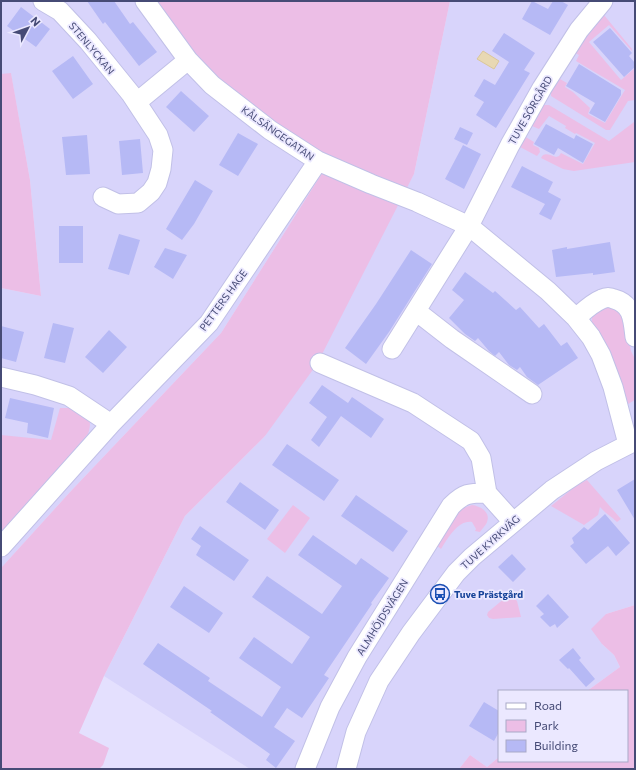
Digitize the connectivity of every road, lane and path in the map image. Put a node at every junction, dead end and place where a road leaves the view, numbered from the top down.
1 (43, 1) edge
2 (145, 1) edge
3 (603, 1) edge
4 (188, 60) junction
5 (137, 102) junction
6 (318, 161) junction
7 (103, 196) dead end
8 (468, 226) junction
9 (416, 311) junction
10 (576, 318) junction
11 (635, 337) edge
12 (392, 349) dead end
13 (320, 363) dead end
14 (1, 377) edge
15 (532, 394) dead end
16 (111, 424) junction
17 (632, 443) edge
18 (487, 493) junction
19 (513, 522) junction
20 (1, 547) edge
21 (305, 769) edge
22 (346, 769) edge

1 - 5 street, STENLYCKAN
2 - 4 street, KÅLSÄNGEGATAN
3 - 8 street, TUVE SÖRGÅRD
4 - 5 street
4 - 6 street, KÅLSÄNGEGATAN
5 - 7 street, STENLYCKAN
6 - 8 street, KÅLSÄNGEGATAN
6 - 16 street, PETTERS HAGE
8 - 9 street
8 - 10 street, KÅLSÄNGEGATAN
9 - 12 street
9 - 15 street
10 - 11 street
10 - 17 street, KÅLSÄNGEGATAN
13 - 18 street
14 - 16 street
16 - 20 street, PETTERS HAGE
17 - 19 street, TUVE KYRKVÄG
18 - 19 street
18 - 21 street, ALMHÖJDSVÄGEN
19 - 22 street, TUVE KYRKVÄG

